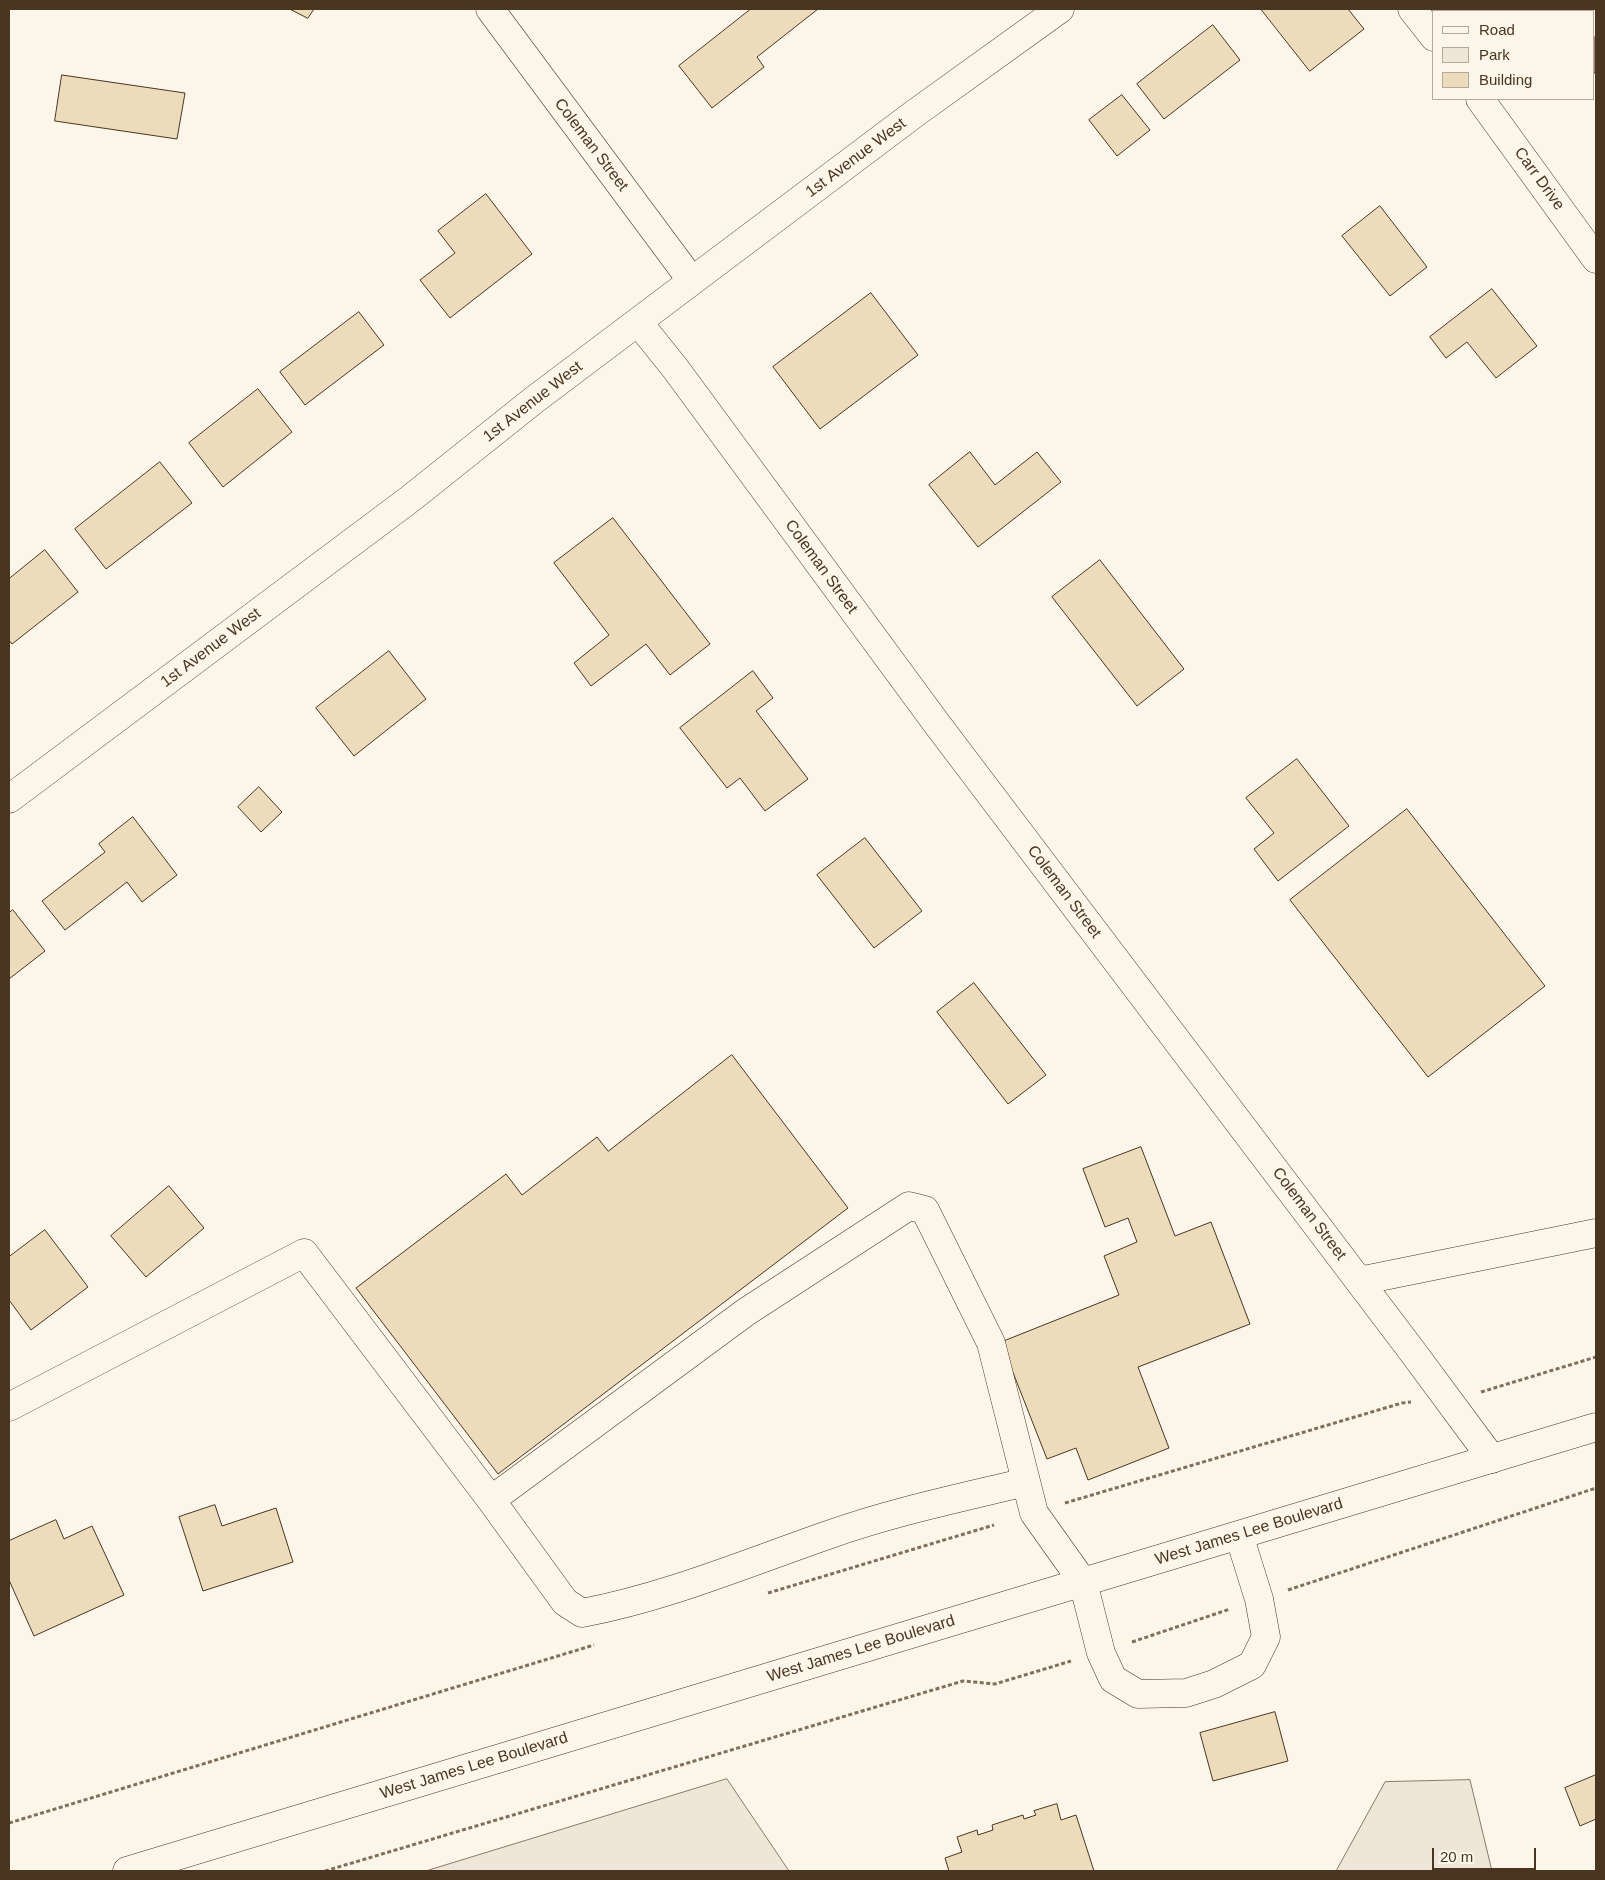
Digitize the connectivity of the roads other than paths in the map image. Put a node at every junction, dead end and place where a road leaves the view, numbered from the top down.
1 (490, 9) edge
2 (1060, 9) edge
3 (1412, 9) edge
4 (1432, 34) edge
5 (1481, 100) edge
6 (1596, 259) edge
7 (692, 281) junction
8 (638, 322) junction
9 (9, 799) edge
10 (1596, 1233) edge
11 (1359, 1281) junction
12 (9, 1407) edge
13 (1596, 1427) edge
14 (1492, 1459) junction
15 (1026, 1482) junction
16 (491, 1500) junction
17 (1240, 1535) junction
18 (1083, 1582) junction
19 (127, 1871) edge

1 - 7 street, Coleman Street
2 - 7 street, 1st Avenue West
3 - 4 street
5 - 6 street, Carr Drive
7 - 8 street, 1st Avenue West
8 - 9 street, 1st Avenue West
8 - 11 street, Coleman Street
10 - 11 street
11 - 14 street, Coleman Street
12 - 16 street
13 - 14 street, West James Lee Boulevard
14 - 17 street, West James Lee Boulevard
15 - 16 street
15 - 16 street
15 - 18 street
17 - 18 street, West James Lee Boulevard
17 - 18 street
18 - 19 street, West James Lee Boulevard

